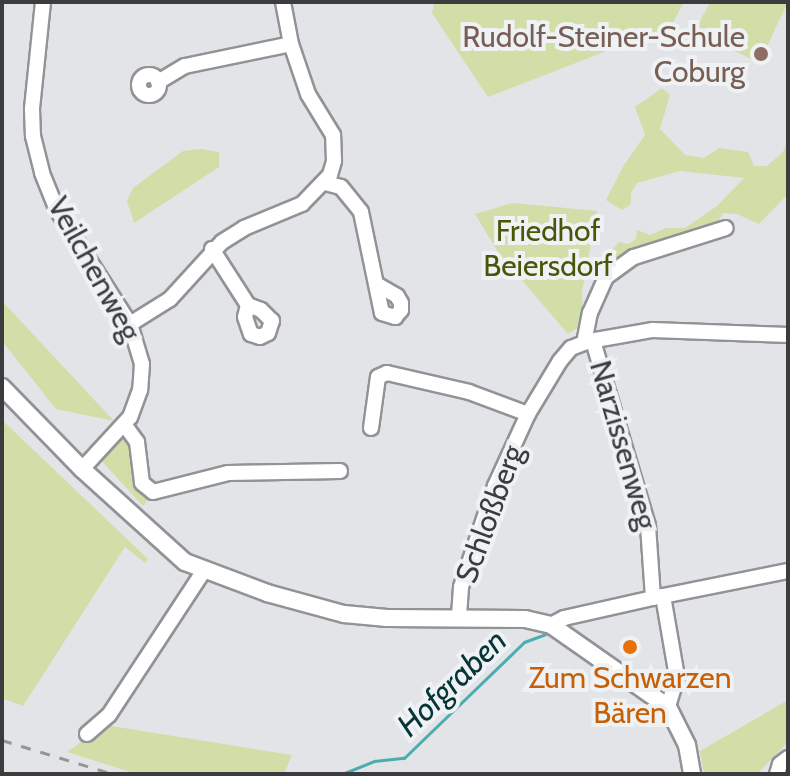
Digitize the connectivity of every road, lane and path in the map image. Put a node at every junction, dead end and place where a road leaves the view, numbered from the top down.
1 (43, 2) edge
2 (283, 2) edge
3 (291, 44) junction
4 (158, 82) dead end
5 (325, 183) junction
6 (726, 228) dead end
7 (212, 249) junction
8 (378, 285) dead end
9 (248, 305) dead end
10 (130, 324) junction
11 (788, 335) edge
12 (588, 342) junction
13 (4, 389) edge
14 (528, 414) junction
15 (124, 424) junction
16 (371, 428) dead end
17 (82, 469) junction
18 (340, 471) dead end
19 (788, 571) edge
20 (203, 572) junction
21 (658, 597) junction
22 (459, 616) junction
23 (551, 625) junction
24 (668, 707) junction
25 (87, 734) dead end
26 (788, 758) edge
27 (692, 774) edge
28 (777, 774) edge

1 - 10 street, Veilchenweg
2 - 3 street
3 - 4 street
3 - 5 street
5 - 7 street
5 - 8 street
6 - 12 street
7 - 9 street
7 - 10 street
10 - 15 street, Veilchenweg
11 - 12 street
12 - 14 street, Schloßberg
12 - 21 street, Narzissenweg
13 - 17 street
14 - 16 street, Schloßberg
14 - 22 street, Schloßberg
15 - 17 street, Veilchenweg
15 - 18 street
17 - 20 street
19 - 21 street
20 - 22 street
20 - 25 street
21 - 23 street
21 - 24 street, Narzissenweg
22 - 23 street
23 - 24 street
24 - 27 street
26 - 28 street

